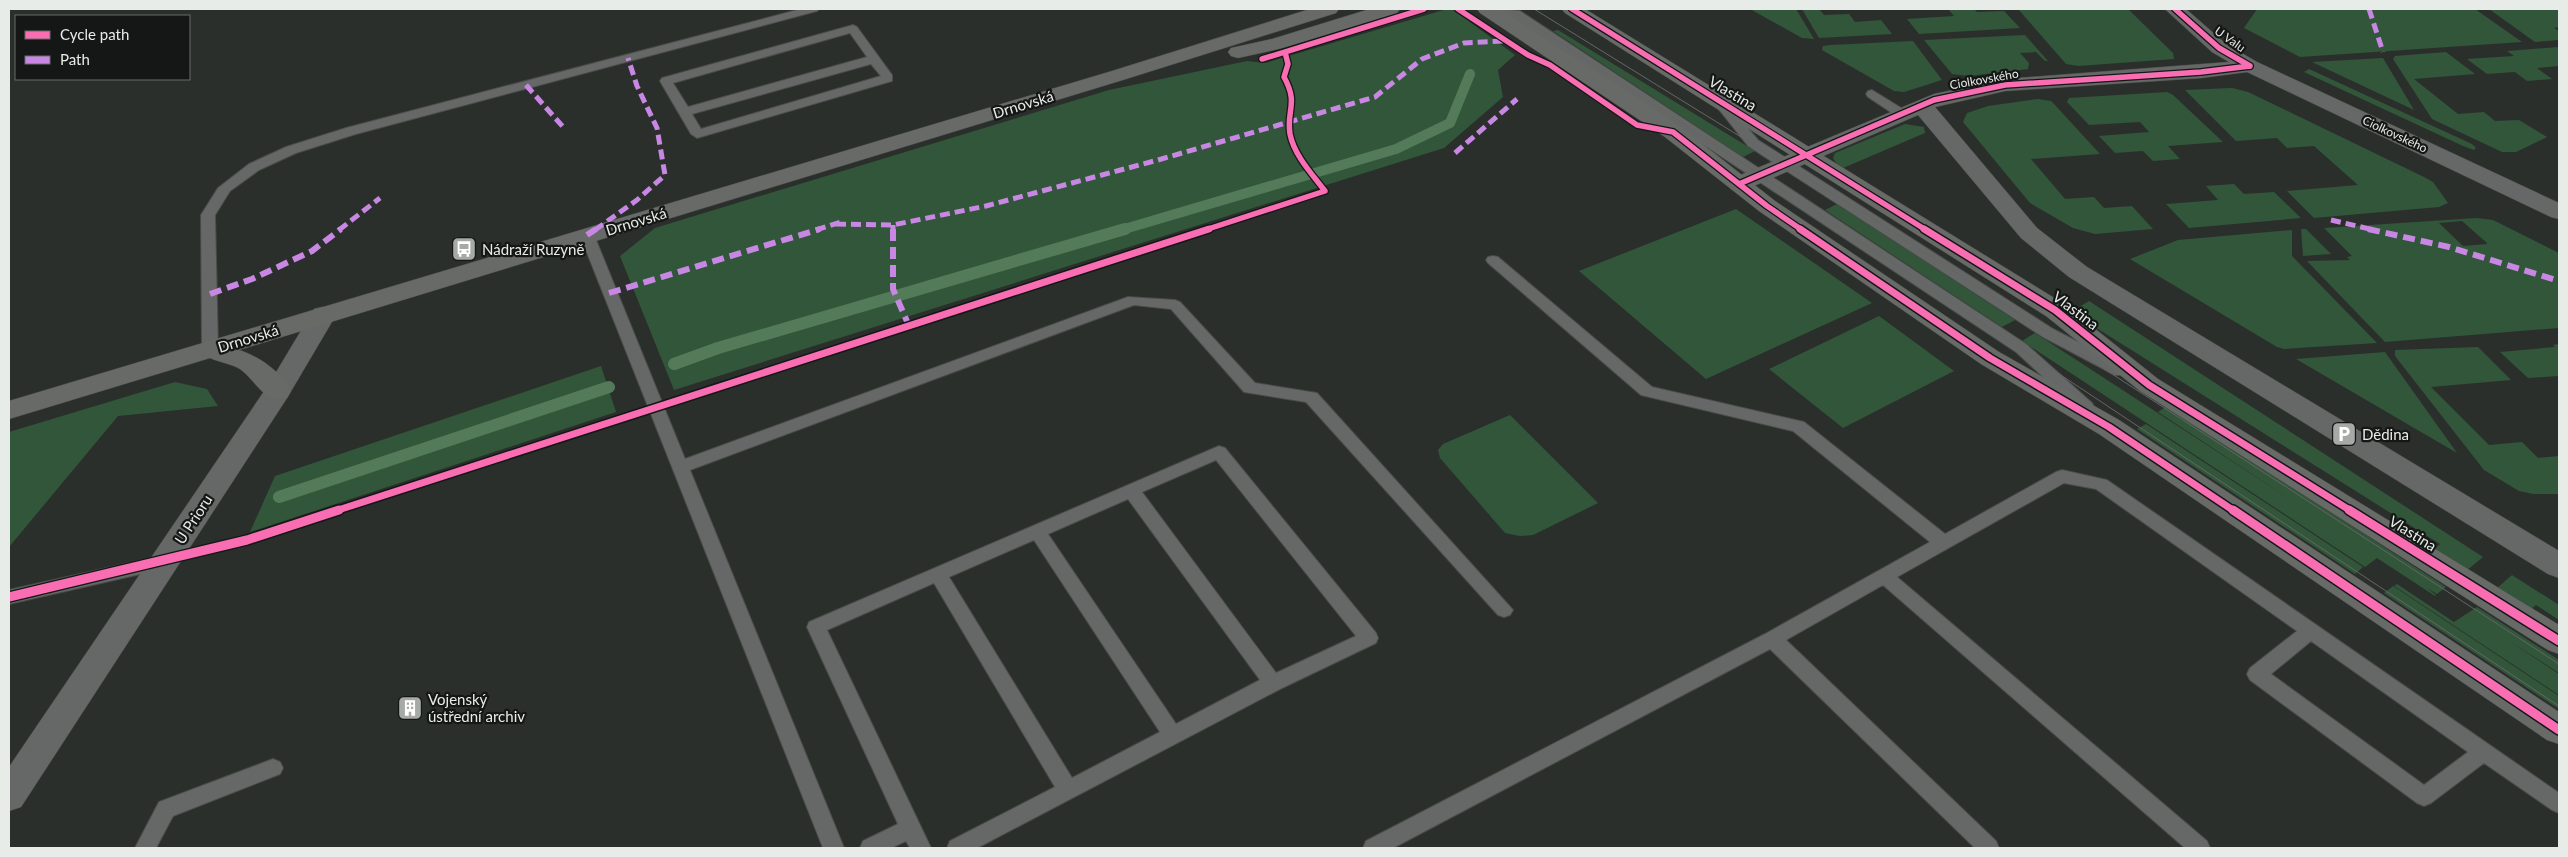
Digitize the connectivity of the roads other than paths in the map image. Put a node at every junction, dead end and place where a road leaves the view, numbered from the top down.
1 (813, 9) edge
2 (1329, 9) edge
3 (1390, 9) edge
4 (1487, 9) edge
5 (1505, 9) edge
6 (1572, 9) edge
7 (2175, 9) edge
8 (1305, 12) edge
9 (874, 59) junction
10 (2250, 66) junction
11 (1119, 75) junction
12 (1872, 94) dead end
13 (1716, 98) junction
14 (1912, 110) junction
15 (685, 112) junction
16 (1808, 154) junction
17 (1786, 164) junction
18 (1749, 179) junction
19 (2559, 212) edge
20 (587, 235) junction
21 (1494, 260) dead end
22 (322, 315) junction
23 (210, 349) junction
24 (2149, 385) junction
25 (278, 390) junction
26 (9, 410) edge
27 (679, 468) junction
28 (1131, 490) junction
29 (1037, 531) junction
30 (1944, 543) junction
31 (165, 562) junction
32 (2559, 566) edge
33 (938, 574) junction
34 (1885, 577) junction
35 (9, 597) edge
36 (1504, 610) dead end
37 (2311, 630) junction
38 (1772, 638) junction
39 (2559, 641) edge
40 (1273, 683) junction
41 (2559, 730) edge
42 (1173, 736) junction
43 (2484, 751) junction
44 (273, 768) dead end
45 (1068, 790) junction
46 (9, 796) edge
47 (2559, 804) edge
48 (911, 828) junction
49 (145, 848) edge
50 (833, 848) edge
51 (870, 848) edge
52 (920, 848) edge
53 (957, 848) edge
54 (1373, 848) edge
55 (1989, 848) edge
56 (2200, 848) edge

1 - 23 lane
2 - 8 street, Drnovská
3 - 11 street, Drnovská
4 - 18 street
5 - 18 lane
6 - 13 street, Vlastina
7 - 10 street, U Valu
8 - 11 street, Drnovská
9 - 15 lane
9 - 15 lane
9 - 15 lane
10 - 14 street, Ciolkovského
10 - 19 street, Ciolkovského
11 - 20 street, Drnovská
12 - 14 lane
13 - 16 street, Vlastina
13 - 17 lane
14 - 16 street, Ciolkovského
14 - 32 street
16 - 17 street, Ciolkovského
16 - 24 street, Vlastina
17 - 18 street, Ciolkovského
17 - 24 lane
18 - 41 street
20 - 22 street, Drnovská
20 - 27 lane
21 - 30 lane
22 - 23 street, Drnovská
22 - 25 street, U Prioru
23 - 25 street
23 - 26 street, Drnovská
24 - 39 street, Vlastina
25 - 31 street, U Prioru
27 - 36 lane
27 - 50 lane
28 - 29 lane
28 - 40 lane
28 - 40 lane
29 - 33 lane
29 - 42 lane
30 - 34 lane
30 - 37 lane
31 - 35 lane
31 - 46 street, U Prioru
33 - 45 lane
33 - 48 lane
34 - 38 lane
34 - 56 lane
37 - 43 lane
37 - 43 lane
38 - 54 lane
38 - 55 lane
40 - 42 lane
42 - 45 lane
43 - 47 lane
44 - 49 lane
45 - 53 lane
48 - 51 lane
48 - 52 lane

